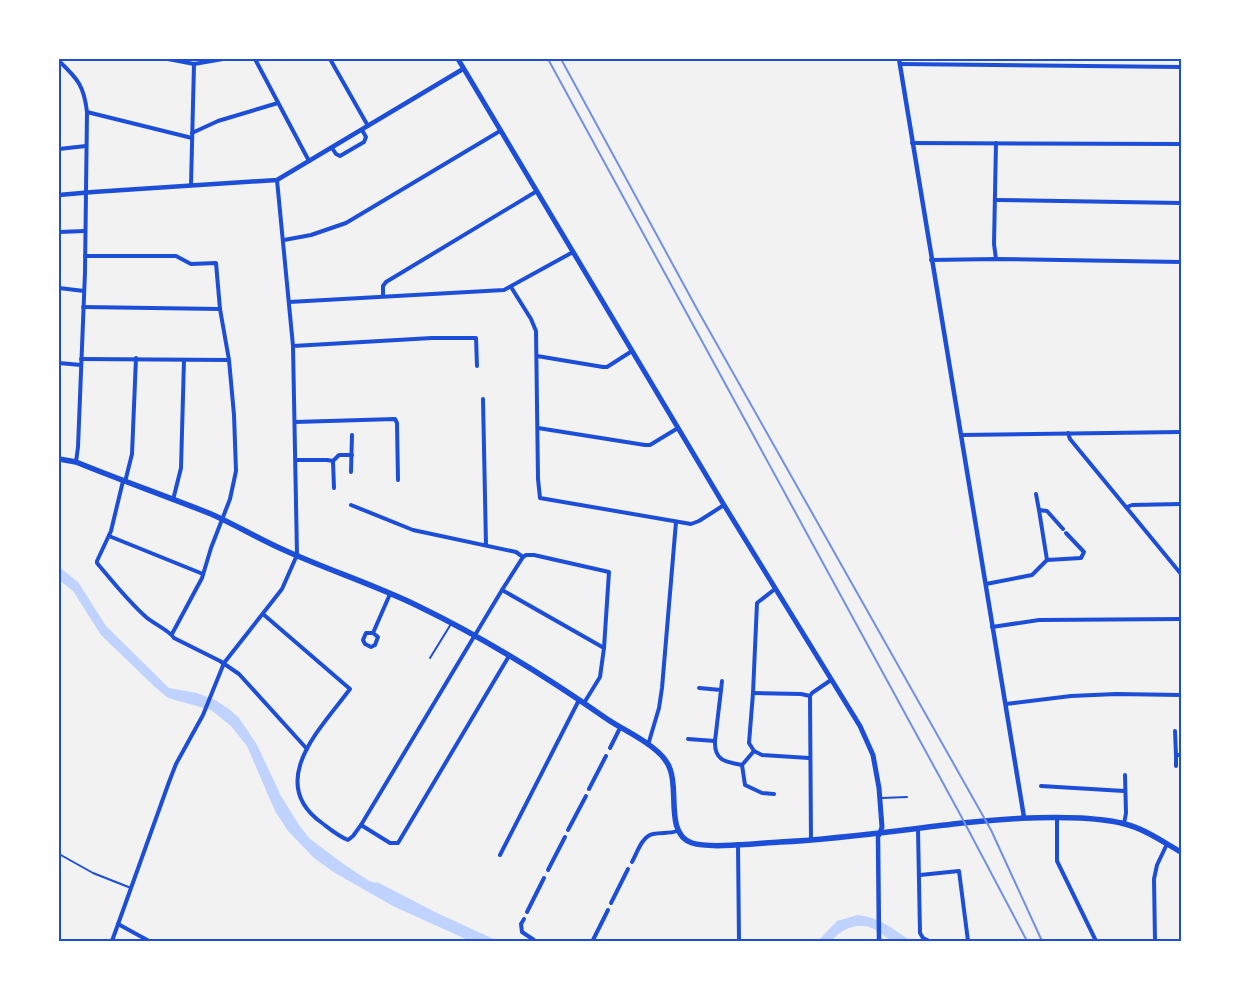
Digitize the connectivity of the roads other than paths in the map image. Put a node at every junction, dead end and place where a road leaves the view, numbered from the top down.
1 (168, 59) edge
2 (223, 59) edge
3 (254, 59) edge
4 (330, 59) edge
5 (458, 59) edge
6 (1100, 59) edge
7 (59, 61) edge
8 (899, 61) edge
9 (194, 64) junction
10 (1100, 66) junction
11 (1181, 67) edge
12 (463, 69) junction
13 (278, 103) junction
14 (87, 112) junction
15 (368, 126) junction
16 (362, 130) junction
17 (500, 131) junction
18 (192, 135) junction
19 (912, 143) junction
20 (996, 143) junction
21 (1181, 144) edge
22 (86, 146) junction
23 (332, 148) junction
24 (59, 149) edge
25 (309, 161) junction
26 (277, 180) junction
27 (191, 186) junction
28 (537, 191) junction
29 (86, 193) junction
30 (59, 196) edge
31 (995, 200) junction
32 (1181, 203) edge
33 (85, 231) junction
34 (59, 232) edge
35 (284, 240) junction
36 (573, 252) junction
37 (85, 256) junction
38 (996, 259) junction
39 (931, 260) junction
40 (1181, 262) edge
41 (511, 287) junction
42 (59, 288) edge
43 (84, 291) junction
44 (383, 296) junction
45 (289, 302) junction
46 (84, 307) junction
47 (220, 308) junction
48 (293, 346) junction
49 (632, 351) junction
50 (537, 356) junction
51 (136, 358) junction
52 (81, 359) junction
53 (184, 360) junction
54 (229, 360) junction
55 (59, 363) edge
56 (81, 365) junction
57 (477, 366) dead end
58 (483, 399) dead end
59 (295, 422) junction
60 (538, 428) junction
61 (678, 428) junction
62 (1181, 432) edge
63 (1068, 433) junction
64 (352, 435) dead end
65 (961, 435) junction
66 (352, 455) junction
67 (59, 458) edge
68 (296, 460) junction
69 (333, 461) junction
70 (76, 462) junction
71 (351, 472) dead end
72 (398, 480) dead end
73 (124, 482) junction
74 (334, 488) dead end
75 (1036, 494) dead end
76 (173, 500) junction
77 (350, 504) dead end
78 (1181, 504) edge
79 (724, 505) junction
80 (1127, 507) junction
81 (1039, 510) junction
82 (222, 519) junction
83 (676, 522) junction
84 (1063, 529) dead end
85 (1066, 533) dead end
86 (109, 536) junction
87 (486, 544) junction
88 (297, 555) junction
89 (523, 557) junction
90 (1047, 560) junction
91 (203, 574) junction
92 (1181, 574) edge
93 (986, 584) junction
94 (775, 589) junction
95 (502, 590) junction
96 (390, 594) junction
97 (263, 614) junction
98 (1181, 619) edge
99 (451, 624) junction
100 (992, 627) junction
101 (374, 633) dead end
102 (172, 634) junction
103 (474, 636) junction
104 (604, 648) junction
105 (509, 656) junction
106 (430, 658) dead end
107 (224, 663) junction
108 (831, 680) junction
109 (722, 681) dead end
110 (699, 688) dead end
111 (721, 690) junction
112 (753, 693) junction
113 (1181, 695) edge
114 (810, 696) junction
115 (582, 702) junction
116 (1006, 704) junction
117 (620, 728) junction
118 (1175, 731) dead end
119 (688, 739) dead end
120 (715, 741) junction
121 (648, 745) junction
122 (610, 748) dead end
123 (307, 749) junction
124 (754, 752) junction
125 (1176, 755) junction
126 (1181, 755) edge
127 (606, 756) dead end
128 (809, 758) junction
129 (742, 765) junction
130 (1176, 766) dead end
131 (1125, 775) dead end
132 (1041, 786) dead end
133 (589, 789) dead end
134 (1124, 791) junction
135 (774, 794) dead end
136 (586, 796) dead end
137 (907, 797) dead end
138 (880, 798) junction
139 (1024, 817) junction
140 (1057, 817) junction
141 (1124, 824) junction
142 (361, 825) junction
143 (918, 829) junction
144 (568, 830) dead end
145 (677, 831) junction
146 (880, 832) junction
147 (565, 837) dead end
148 (811, 840) junction
149 (738, 844) junction
150 (1167, 844) junction
151 (1181, 852) edge
152 (59, 854) edge
153 (500, 856) dead end
154 (632, 862) dead end
155 (628, 869) dead end
156 (548, 870) dead end
157 (920, 875) junction
158 (544, 878) dead end
159 (131, 888) junction
160 (611, 903) dead end
161 (608, 910) dead end
162 (528, 912) dead end
163 (524, 919) dead end
164 (118, 924) junction
165 (534, 940) dead end
166 (593, 940) dead end
167 (112, 941) edge
168 (148, 941) edge
169 (738, 941) edge
170 (879, 941) edge
171 (929, 941) edge
172 (968, 941) edge
173 (1096, 941) edge
174 (1155, 941) edge

1 - 9 street
2 - 9 street
3 - 13 street
4 - 15 street
5 - 12 main road
6 - 10 street
7 - 14 street
8 - 10 street
8 - 19 street
9 - 18 street
10 - 11 street
12 - 15 street
12 - 17 main road
13 - 18 street
13 - 25 street
14 - 18 street
14 - 22 street
15 - 16 street
16 - 23 street
16 - 23 street
17 - 28 main road
17 - 35 street
18 - 27 street
19 - 20 street
19 - 39 street
20 - 21 street
20 - 31 street
22 - 24 street
22 - 29 street
23 - 25 street
25 - 26 street
26 - 27 street
26 - 35 street
27 - 29 street
28 - 36 main road
28 - 44 street
29 - 30 street
29 - 33 street
31 - 32 street
31 - 38 street
33 - 34 street
33 - 37 street
35 - 45 street
36 - 41 street
36 - 49 main road
37 - 43 street
37 - 47 street
38 - 39 street
38 - 40 street
39 - 65 street
41 - 44 street
41 - 50 street
42 - 43 street
43 - 46 street
44 - 45 street
45 - 48 street
46 - 47 street
46 - 52 street
47 - 54 street
48 - 57 street
48 - 59 street
49 - 50 street
49 - 61 main road
50 - 60 street
51 - 52 street
51 - 53 street
51 - 73 street
52 - 56 street
53 - 54 street
53 - 76 street
54 - 82 street
55 - 56 street
56 - 70 street
58 - 87 street
59 - 68 street
59 - 72 street
60 - 61 street
60 - 83 street
61 - 79 main road
62 - 63 street
63 - 65 street
63 - 80 street
64 - 66 street
65 - 93 street
66 - 69 street
66 - 71 street
67 - 70 main road
68 - 69 street
68 - 88 street
69 - 74 street
70 - 73 main road
73 - 76 main road
73 - 86 street
75 - 81 street
76 - 82 main road
77 - 87 street
78 - 80 street
79 - 83 street
79 - 94 main road
80 - 92 street
81 - 84 street
81 - 90 street
82 - 88 main road
82 - 91 street
83 - 121 street
85 - 90 street
86 - 91 street
86 - 102 street
87 - 89 street
88 - 96 main road
88 - 97 street
89 - 95 street
89 - 104 street
90 - 93 street
91 - 102 street
93 - 100 street
94 - 108 main road
94 - 112 street
95 - 103 street
95 - 104 street
96 - 99 main road
96 - 101 street
97 - 107 street
97 - 123 street
98 - 100 street
99 - 103 main road
99 - 106 lane
100 - 116 street
102 - 107 street
103 - 105 main road
103 - 142 street
104 - 115 street
105 - 115 main road
105 - 142 street
107 - 123 street
107 - 159 street
108 - 114 street
108 - 138 main road
109 - 111 street
110 - 111 street
111 - 120 street
112 - 114 street
112 - 124 street
113 - 116 street
114 - 128 street
115 - 117 main road
115 - 153 street
116 - 139 street
117 - 121 main road
117 - 122 street
118 - 125 street
119 - 120 street
120 - 129 street
121 - 145 main road
123 - 142 street
124 - 128 street
124 - 129 street
125 - 126 street
125 - 130 street
127 - 133 street
128 - 148 street
129 - 135 street
131 - 134 street
132 - 134 street
134 - 141 street
136 - 144 street
137 - 138 lane
138 - 146 main road
139 - 140 main road
139 - 143 main road
140 - 141 main road
140 - 173 street
141 - 150 main road
143 - 146 main road
143 - 157 street
145 - 149 main road
145 - 154 street
146 - 148 main road
146 - 170 street
147 - 156 street
148 - 149 main road
149 - 169 street
150 - 151 main road
150 - 174 street
152 - 159 lane
155 - 160 street
157 - 171 street
157 - 172 street
158 - 162 street
159 - 164 street
161 - 166 street
163 - 165 street
164 - 167 street
164 - 168 street

